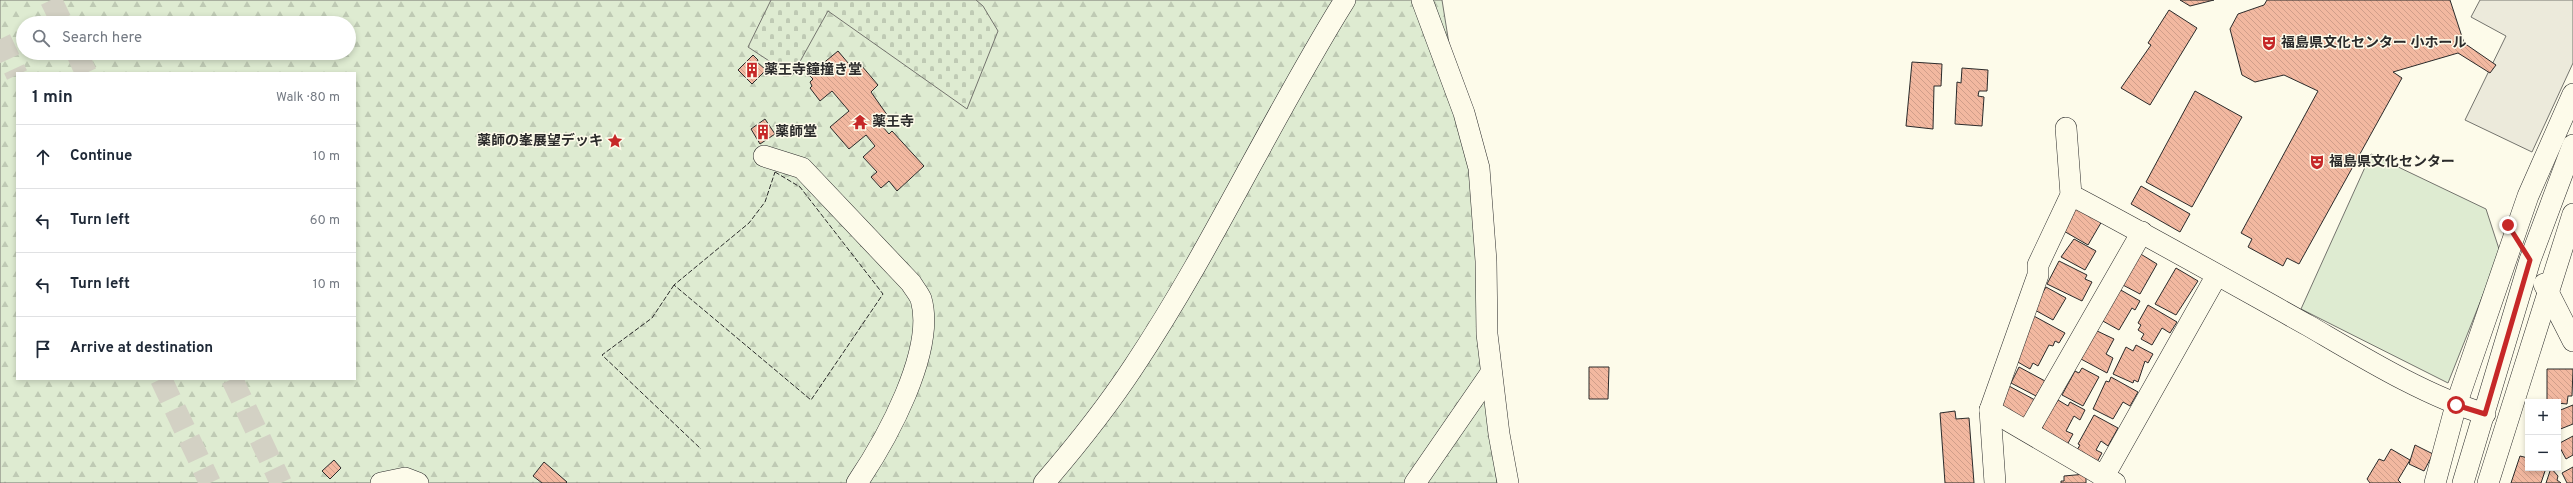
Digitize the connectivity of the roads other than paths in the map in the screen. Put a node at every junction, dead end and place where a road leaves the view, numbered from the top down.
1 (1344, 0) edge
2 (1422, 0) edge
3 (2573, 94) edge
4 (2066, 128) dead end
5 (2573, 145) edge
6 (764, 156) dead end
7 (2071, 195) junction
8 (2573, 214) edge
9 (2508, 225) dead end
10 (2142, 232) junction
11 (2530, 260) junction
12 (2217, 274) junction
13 (2548, 290) junction
14 (2573, 341) edge
15 (1491, 373) junction
16 (2456, 405) junction
17 (1990, 410) junction
18 (2485, 414) junction
19 (2028, 431) junction
20 (2108, 481) edge
21 (381, 483) edge
22 (418, 483) edge
23 (857, 483) edge
24 (1044, 483) edge
25 (1415, 483) edge
26 (1508, 483) edge
27 (1995, 483) edge
28 (2435, 483) edge
29 (2463, 483) edge
30 (2488, 483) edge

1 - 24 street
2 - 15 street
3 - 16 street
4 - 7 street
5 - 11 street
6 - 23 street
7 - 10 street
7 - 17 street
8 - 13 street
9 - 11 street
10 - 12 street
10 - 19 street
11 - 13 street
11 - 18 street
12 - 16 street
12 - 20 street
13 - 14 street
13 - 30 street
15 - 25 street
15 - 26 street
16 - 18 street
16 - 28 street
17 - 19 street
17 - 27 street
18 - 29 street
19 - 20 street
21 - 22 street

